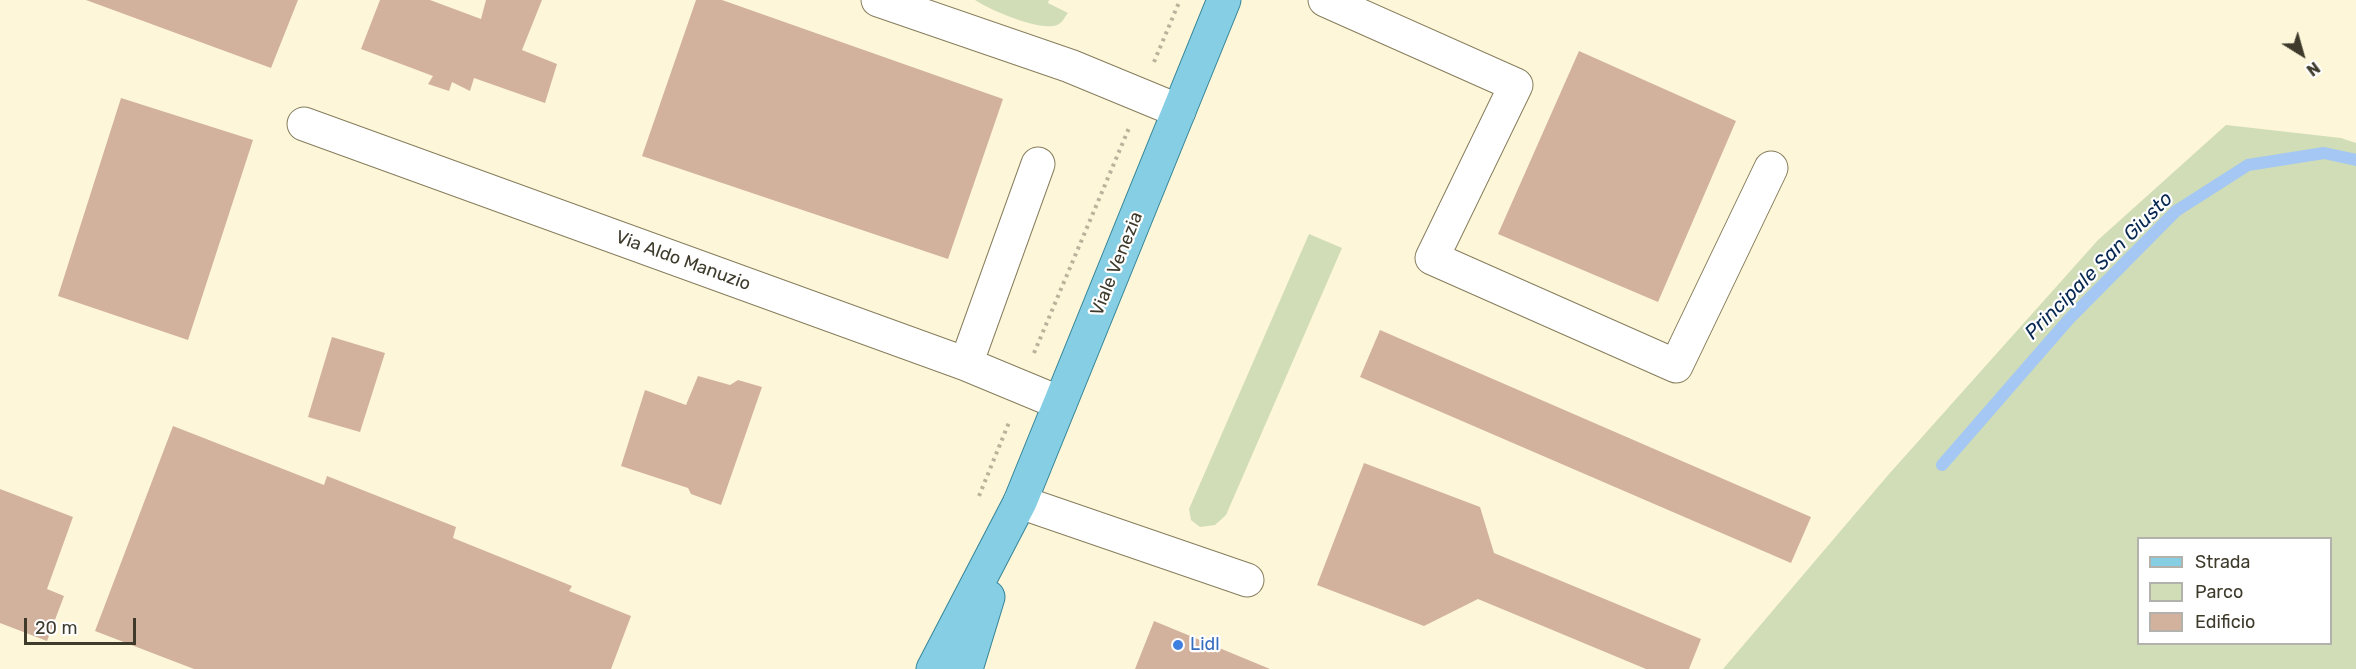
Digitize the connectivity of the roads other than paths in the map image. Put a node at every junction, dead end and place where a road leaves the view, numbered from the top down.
1 (878, 0) edge
2 (1224, 0) edge
3 (1325, 0) edge
4 (1179, 111) junction
5 (304, 124) dead end
6 (1038, 164) dead end
7 (1771, 168) dead end
8 (966, 364) junction
9 (1060, 403) junction
10 (1014, 514) junction
11 (1247, 580) dead end
12 (933, 669) edge
13 (966, 669) edge

1 - 4 street
2 - 4 main road, Viale Venezia
3 - 7 street
4 - 9 main road, Viale Venezia
5 - 8 street, Via Aldo Manuzio
6 - 8 street
8 - 9 street, Via Aldo Manuzio
9 - 10 main road, Viale Venezia
10 - 11 street
10 - 12 main road, Viale Venezia
10 - 13 main road, Viale Venezia

